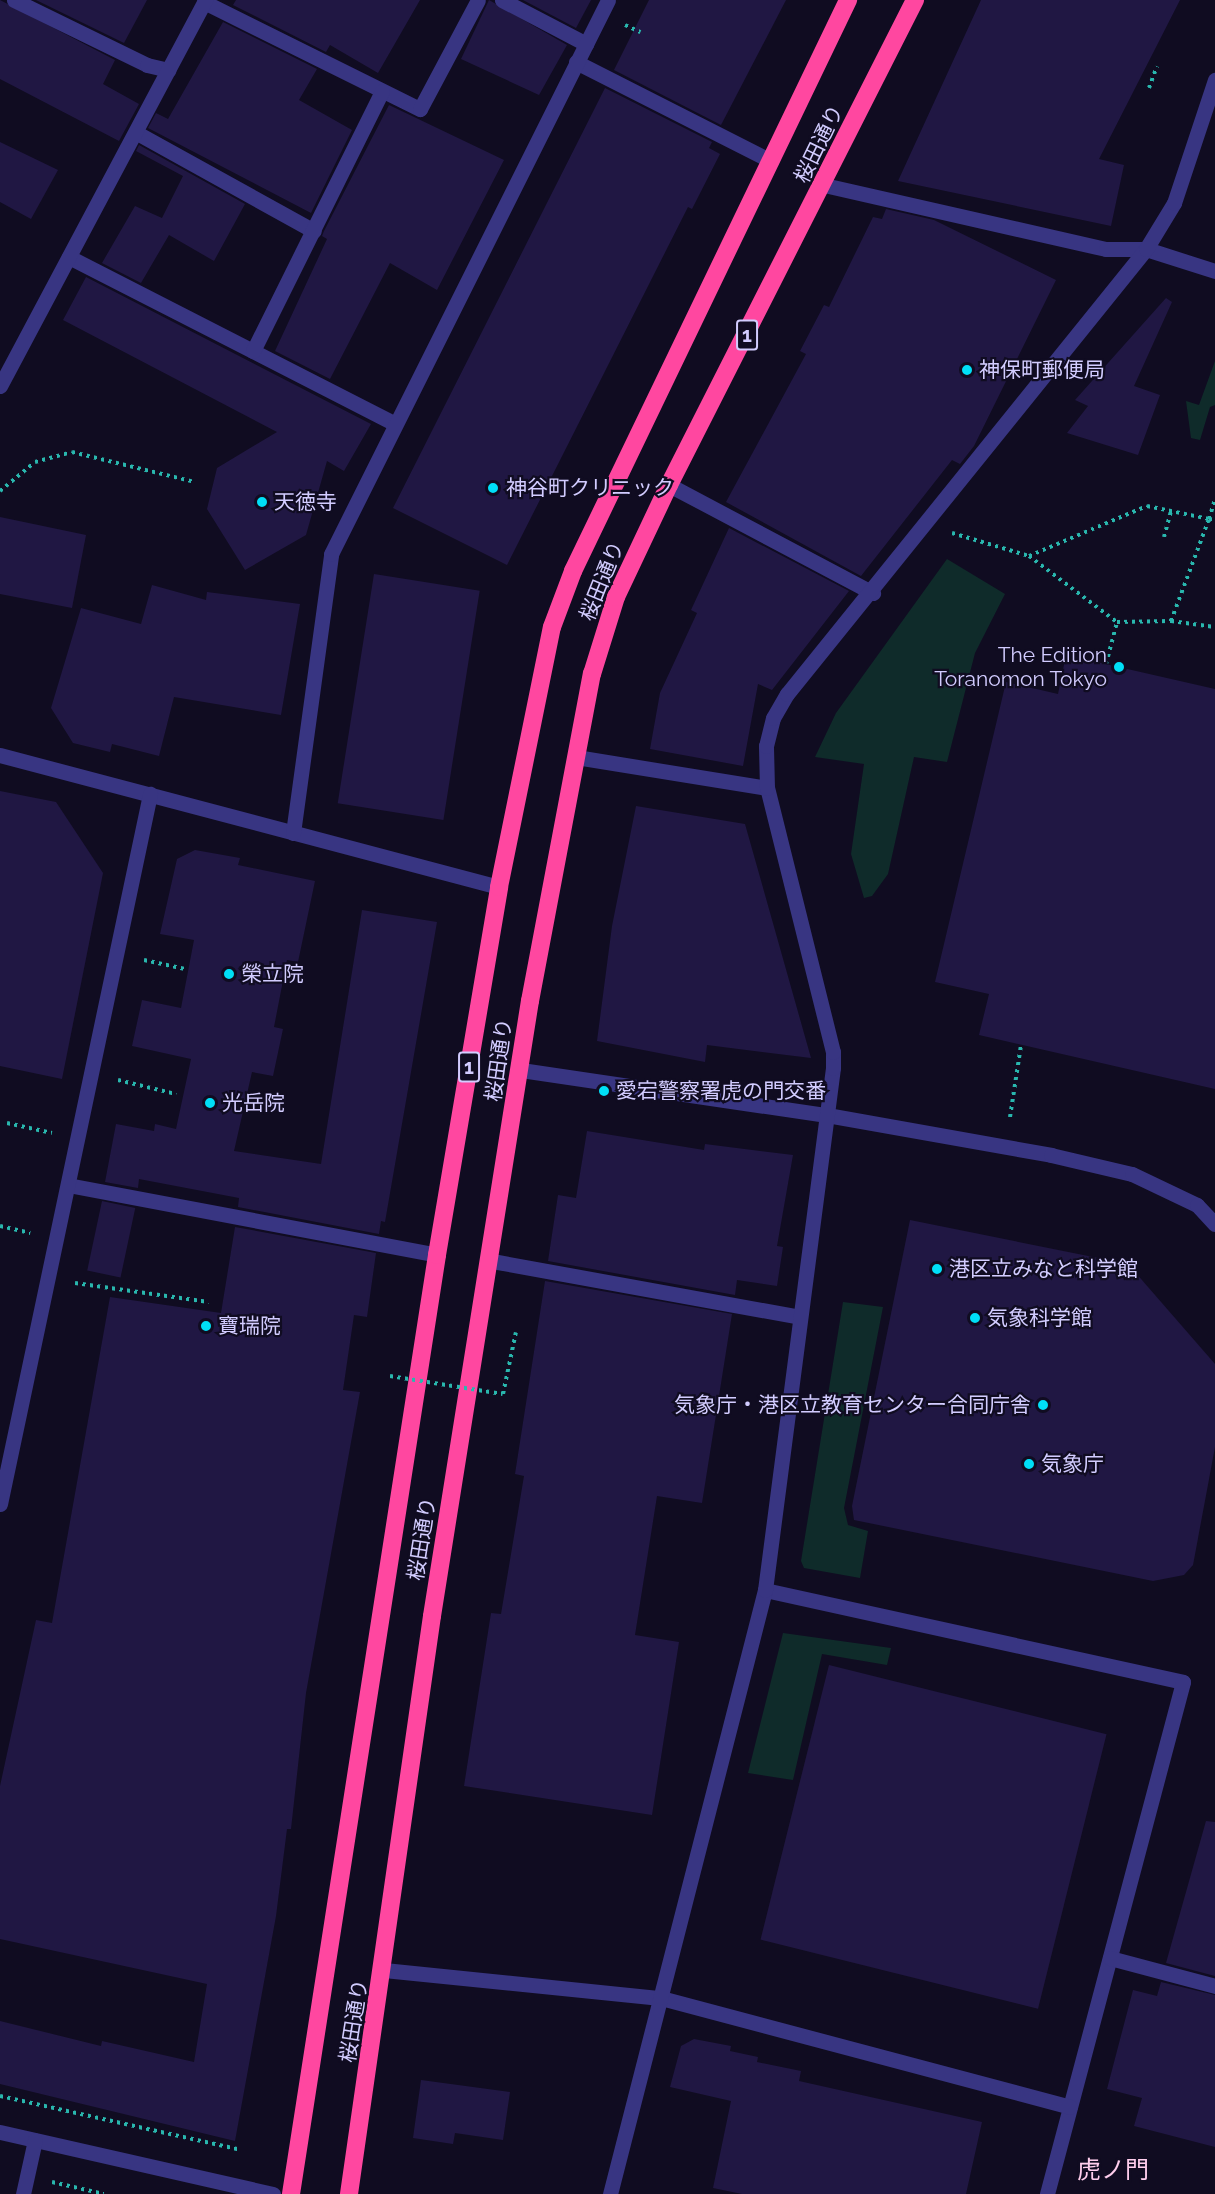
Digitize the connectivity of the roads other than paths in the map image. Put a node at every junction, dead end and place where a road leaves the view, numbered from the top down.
1 (14, 0) edge
2 (478, 0) edge
3 (502, 0) edge
4 (608, 0) edge
5 (848, 0) edge
6 (915, 0) edge
7 (205, 1) edge
8 (586, 44) junction
9 (576, 62) junction
10 (168, 70) junction
11 (1215, 80) edge
12 (382, 90) junction
13 (137, 134) junction
14 (771, 161) junction
15 (824, 185) junction
16 (314, 231) junction
17 (1146, 249) junction
18 (69, 257) junction
19 (1215, 271) edge
20 (253, 351) junction
21 (0, 386) edge
22 (394, 423) junction
23 (669, 484) junction
24 (873, 593) junction
25 (0, 755) edge
26 (576, 757) junction
27 (767, 788) junction
28 (150, 794) junction
29 (293, 832) junction
30 (499, 887) junction
31 (521, 1070) junction
32 (827, 1115) junction
33 (68, 1185) junction
34 (1215, 1224) edge
35 (437, 1255) junction
36 (492, 1261) junction
37 (800, 1317) junction
38 (3, 1478) edge
39 (0, 1504) edge
40 (765, 1590) junction
41 (1110, 1958) junction
42 (384, 1970) junction
43 (1215, 1986) edge
44 (661, 1998) junction
45 (1070, 2108) junction
46 (0, 2132) edge
47 (35, 2140) junction
48 (23, 2194) edge
49 (273, 2194) edge
50 (291, 2194) edge
51 (349, 2194) edge
52 (610, 2194) edge
53 (1047, 2194) edge

1 - 10 street
2 - 12 street
3 - 8 street
4 - 8 street
5 - 14 highway, 桜田通り / 1
6 - 15 highway, 桜田通り / 1
7 - 10 street
7 - 12 street
8 - 9 street
9 - 14 street
9 - 22 street
10 - 13 street
11 - 17 street
12 - 16 street
13 - 16 street
13 - 18 street
14 - 30 highway, 桜田通り / 1
15 - 17 street
15 - 23 highway, 桜田通り / 1
16 - 20 street
17 - 19 street
17 - 24 street
18 - 20 street
18 - 21 street
20 - 22 street
22 - 29 street
23 - 24 street
23 - 26 highway, 桜田通り / 1
24 - 27 street
25 - 28 street
26 - 27 street
26 - 31 highway, 桜田通り / 1
27 - 32 street
28 - 29 street
28 - 33 street
29 - 30 street
30 - 35 highway, 桜田通り / 1
31 - 32 street
31 - 36 highway, 桜田通り / 1
32 - 34 street
32 - 37 street
33 - 35 street
33 - 38 street
35 - 50 highway, 桜田通り / 1
36 - 37 street
36 - 42 highway, 桜田通り / 1
37 - 40 street
38 - 39 street
40 - 41 street
40 - 44 street
41 - 43 street
41 - 45 street
42 - 44 street
42 - 51 highway, 桜田通り / 1
44 - 45 street
44 - 52 street
45 - 53 street
46 - 47 street
47 - 48 street
47 - 49 street

